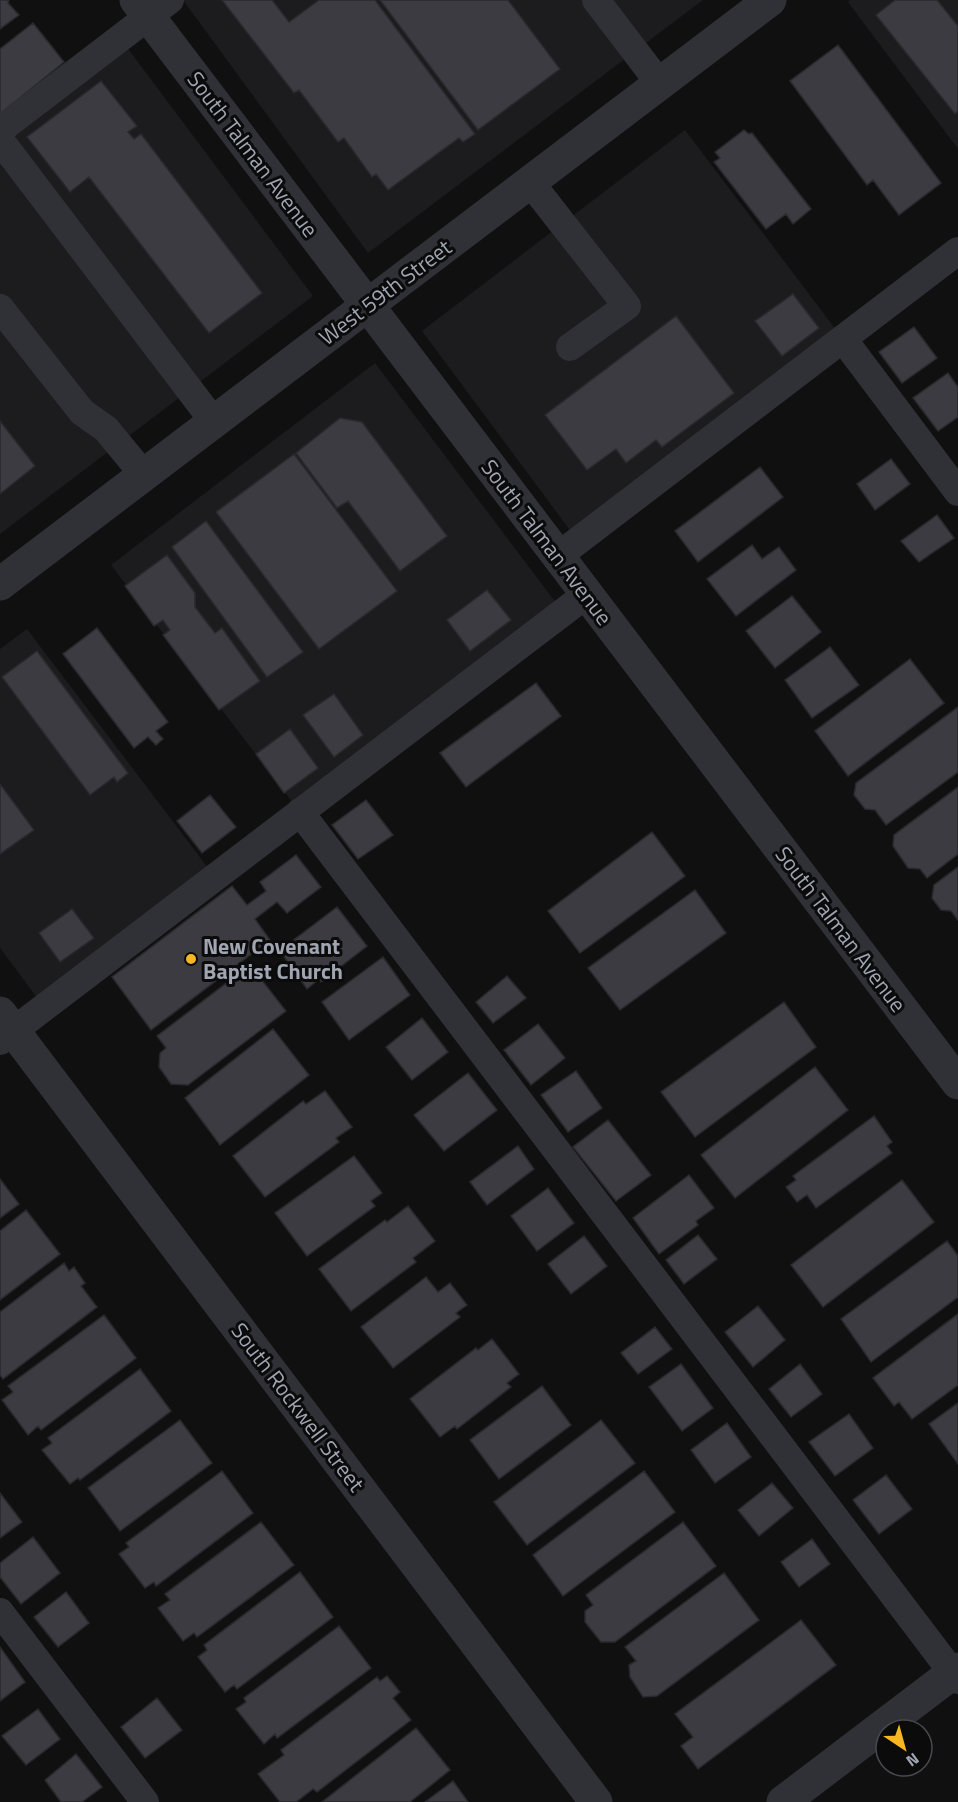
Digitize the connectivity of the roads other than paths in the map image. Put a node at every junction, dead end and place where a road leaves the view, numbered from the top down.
1 (596, 0) edge
2 (770, 0) edge
3 (152, 6) edge
4 (660, 84) junction
5 (0, 130) edge
6 (0, 141) edge
7 (530, 182) junction
8 (958, 251) edge
9 (368, 305) junction
10 (0, 308) edge
11 (843, 339) junction
12 (570, 347) dead end
13 (214, 422) junction
14 (144, 475) junction
15 (958, 492) edge
16 (558, 556) junction
17 (0, 584) edge
18 (587, 594) junction
19 (300, 812) junction
20 (5, 1028) edge
21 (958, 1083) edge
22 (0, 1612) edge
23 (956, 1674) edge
24 (145, 1802) edge
25 (596, 1802) edge
26 (783, 1802) edge

1 - 4 lane
2 - 4 street, West 59th Street
3 - 5 lane
3 - 9 street, South Talman Avenue
4 - 7 street, West 59th Street
6 - 13 lane
7 - 9 street, West 59th Street
7 - 12 lane
8 - 11 lane
9 - 13 street, West 59th Street
9 - 16 street, South Talman Avenue
10 - 14 lane
11 - 15 lane
11 - 16 lane
13 - 14 street, West 59th Street
14 - 17 street, West 59th Street
16 - 18 street, South Talman Avenue
18 - 19 lane
18 - 21 street, South Talman Avenue
19 - 20 lane
19 - 23 lane
20 - 25 street, South Rockwell Street
22 - 24 lane
23 - 26 street

